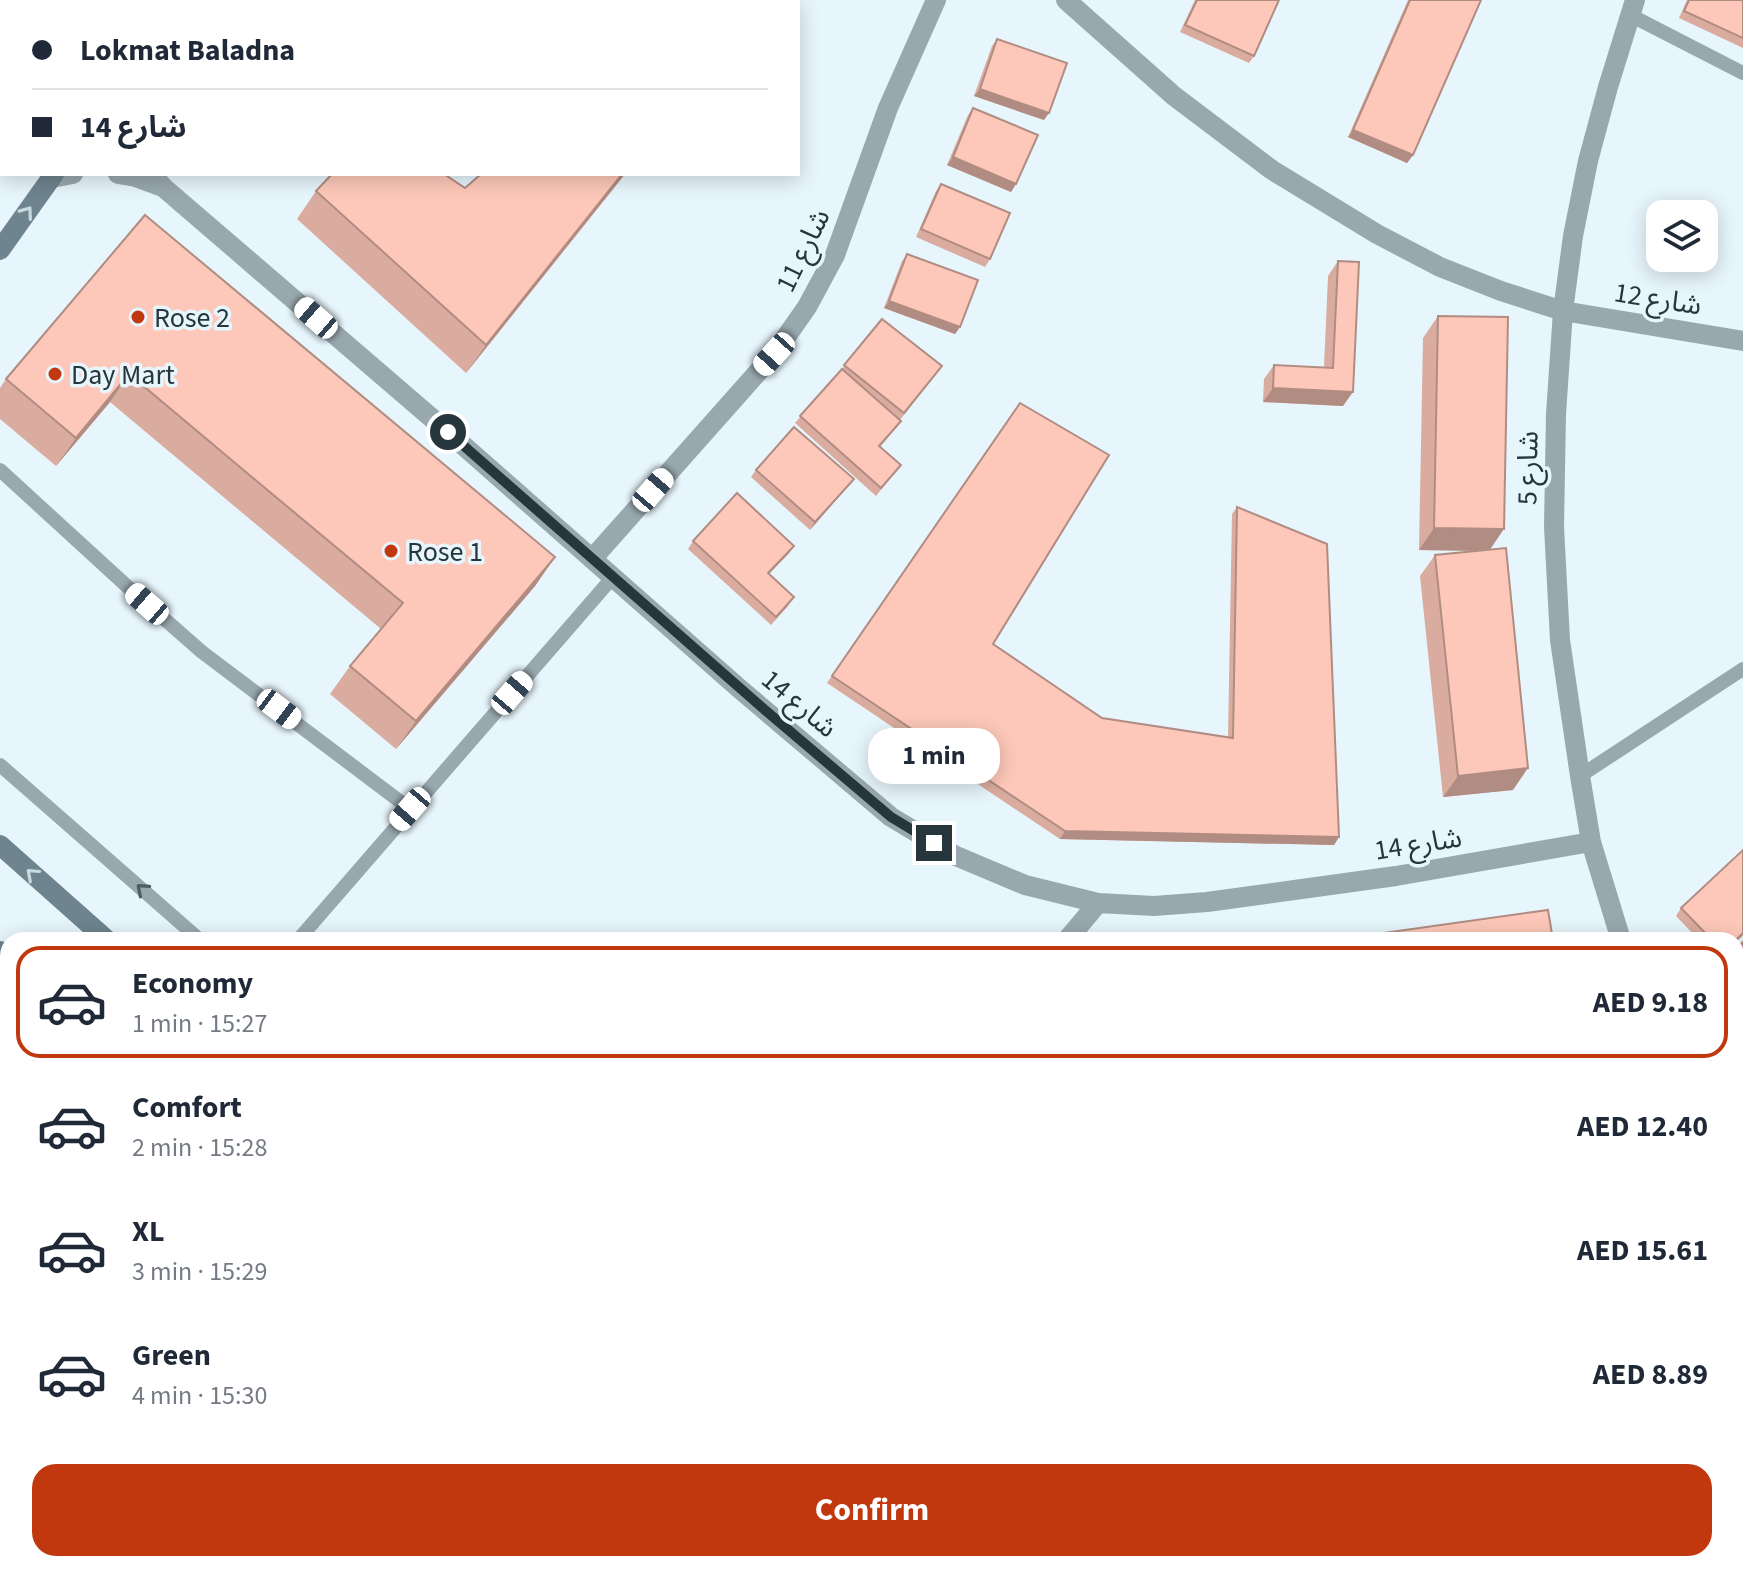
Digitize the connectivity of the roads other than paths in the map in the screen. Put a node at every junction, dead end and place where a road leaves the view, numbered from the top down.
1 (936, 0) edge
2 (1066, 0) edge
3 (1633, 8) edge
4 (1743, 73) edge
5 (53, 176) edge
6 (130, 176) edge
7 (157, 180) edge
8 (0, 250) edge
9 (1563, 311) junction
10 (1743, 341) edge
11 (0, 470) edge
12 (592, 559) junction
13 (613, 577) junction
14 (1743, 669) edge
15 (0, 765) edge
16 (1580, 776) junction
17 (410, 809) junction
18 (1591, 842) junction
19 (0, 845) edge
20 (1098, 903) junction
21 (98, 932) edge
22 (191, 932) edge
23 (305, 932) edge
24 (1074, 932) edge
25 (1619, 932) edge

1 - 12 street, شارع 11
2 - 9 street, شارع 12
3 - 4 lane
3 - 9 street, شارع 5
8 -> 5 street
6 - 7 street, شارع 14
7 - 12 street, شارع 14
9 - 10 street, شارع 12
9 - 16 street, شارع 5
11 - 17 lane
12 - 13 street, شارع 14
13 - 17 lane
13 - 20 street, شارع 14
14 - 16 lane
22 -> 15 lane
16 - 18 street, شارع 5
17 - 23 lane
18 - 20 street, شارع 14
18 - 25 street, شارع 5
21 -> 19 street
20 - 24 street

